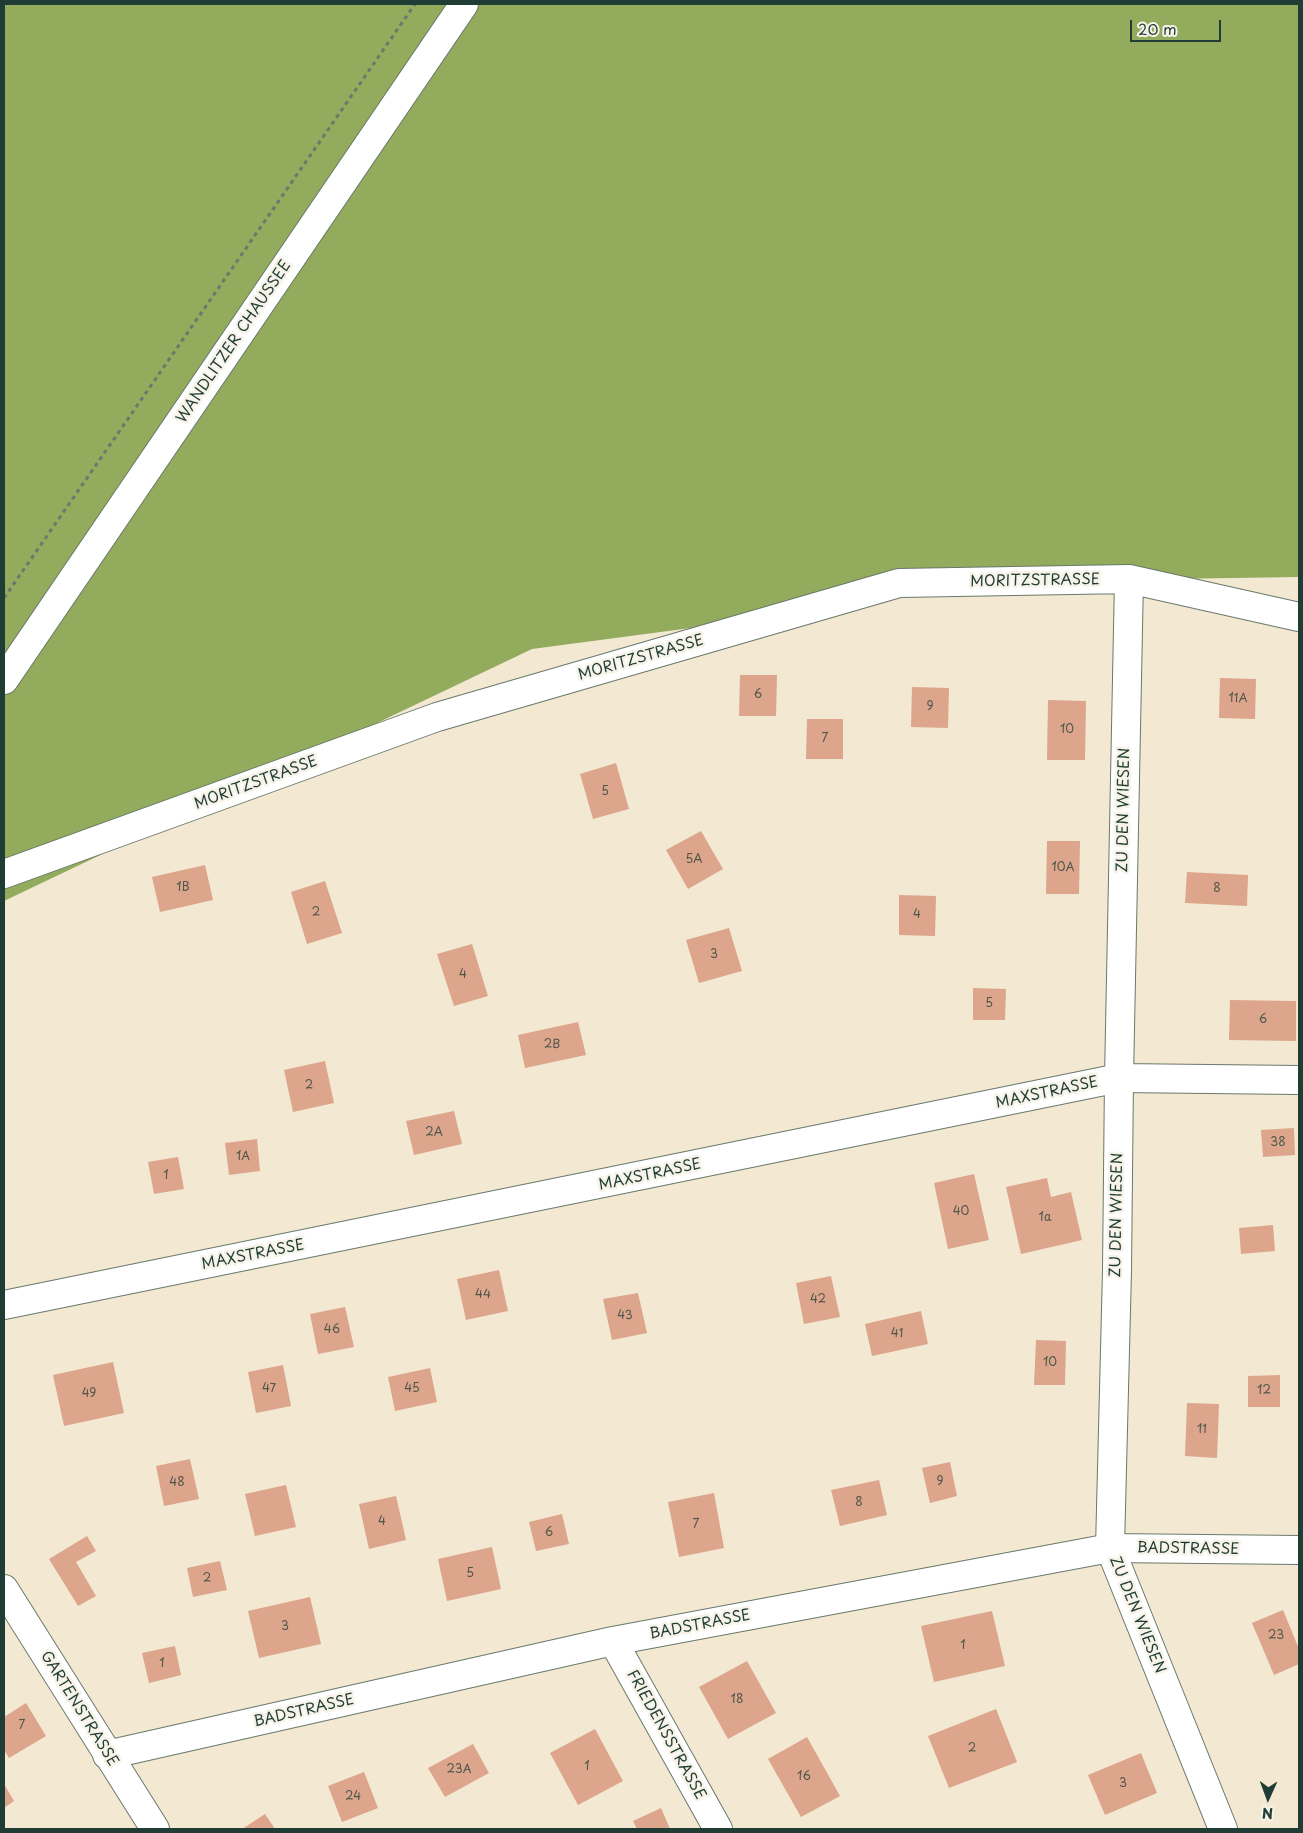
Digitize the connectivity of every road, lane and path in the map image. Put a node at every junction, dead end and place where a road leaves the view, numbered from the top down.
1 (415, 4) edge
2 (464, 4) edge
3 (1128, 579) junction
4 (4, 598) edge
5 (1299, 617) edge
6 (4, 680) edge
7 (4, 874) edge
8 (1118, 1078) junction
9 (1299, 1080) edge
10 (4, 1305) edge
11 (1110, 1548) junction
12 (1299, 1550) edge
13 (4, 1589) edge
14 (613, 1641) junction
15 (107, 1755) junction
16 (155, 1829) edge
17 (718, 1829) edge
18 (1223, 1829) edge

1 - 4 path
2 - 6 street, WANDLITZER CHAUSSEE
3 - 5 street, MORITZSTRASSE
3 - 7 street, MORITZSTRASSE
3 - 8 street, ZU DEN WIESEN
8 - 9 street, MAXSTRASSE
8 - 10 street, MAXSTRASSE
8 - 11 street, ZU DEN WIESEN
11 - 12 street, BADSTRASSE
11 - 14 street, BADSTRASSE
11 - 18 street, ZU DEN WIESEN
13 - 15 street, GARTENSTRASSE
14 - 15 street, BADSTRASSE
14 - 17 street, FRIEDENSSTRASSE
15 - 16 street, GARTENSTRASSE

